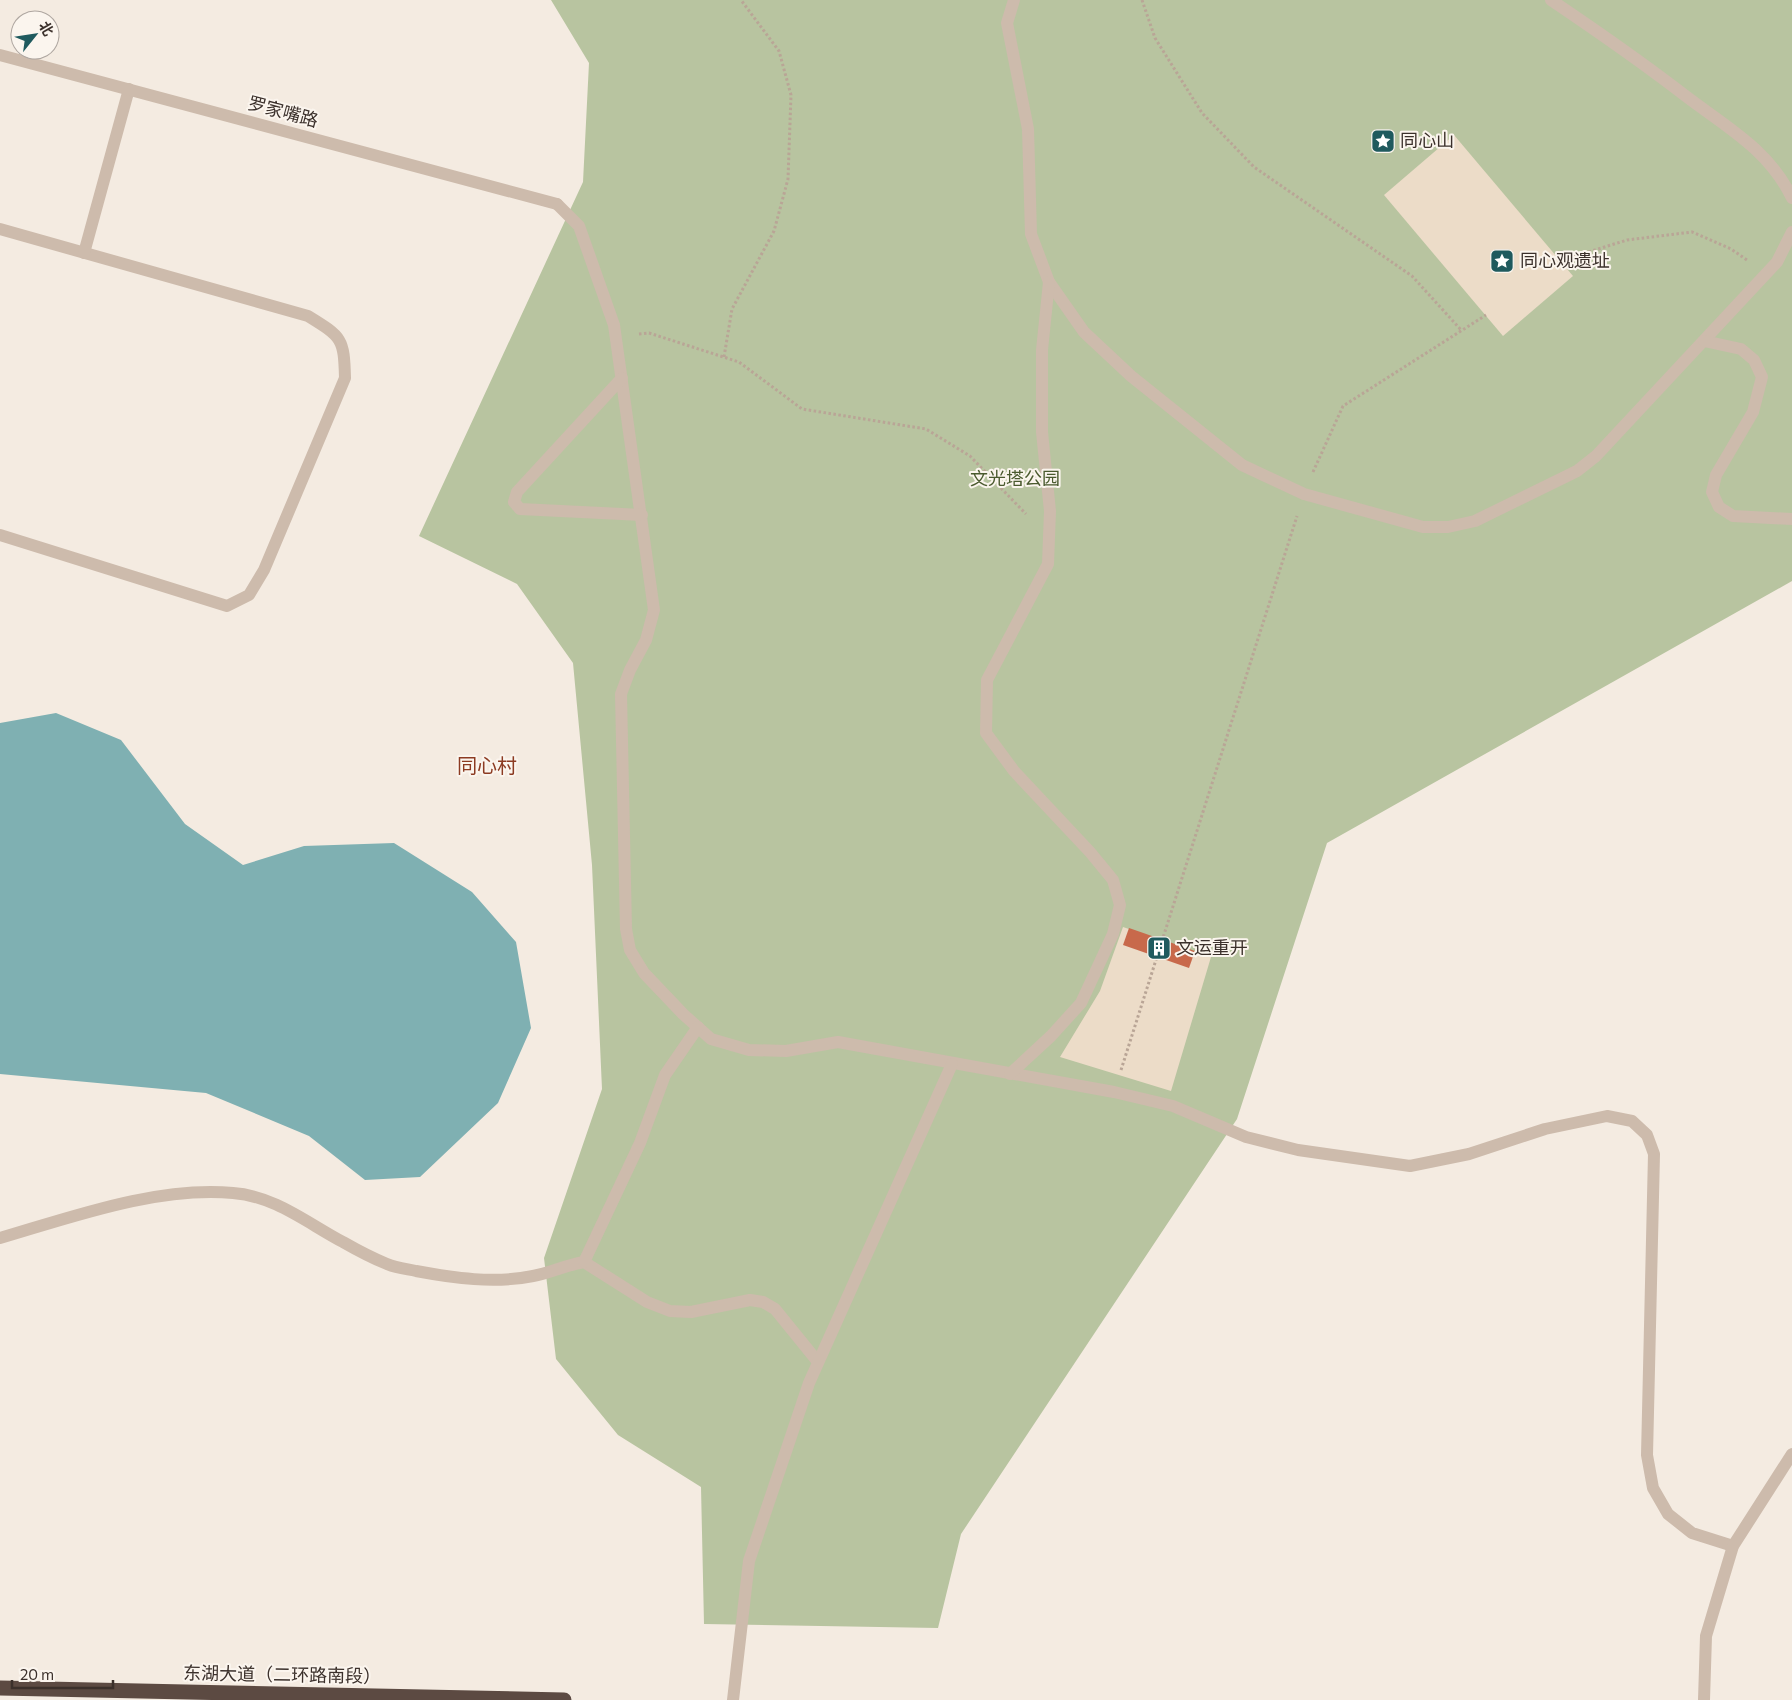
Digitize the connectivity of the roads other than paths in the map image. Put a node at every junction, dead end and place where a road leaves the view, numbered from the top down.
1 (1014, 0) edge
2 (1551, 0) edge
3 (0, 55) edge
4 (128, 89) junction
5 (1792, 198) edge
6 (0, 229) edge
7 (1792, 232) edge
8 (84, 253) junction
9 (1049, 282) junction
10 (1704, 341) junction
11 (622, 378) junction
12 (642, 515) junction
13 (1792, 518) edge
14 (0, 535) edge
15 (698, 1027) junction
16 (952, 1064) junction
17 (1010, 1074) junction
18 (0, 1238) edge
19 (584, 1262) junction
20 (818, 1362) junction
21 (1792, 1454) edge
22 (1733, 1546) junction
23 (0, 1688) edge
24 (564, 1700) edge
25 (733, 1700) edge
26 (1704, 1700) edge

1 - 9 street
2 - 5 street
3 - 4 street, 罗家嘴路
4 - 8 street
4 - 11 street, 罗家嘴路
6 - 8 street
7 - 10 street
8 - 14 street
9 - 10 street
9 - 17 street
10 - 13 street
11 - 12 street
11 - 12 street
12 - 15 street
15 - 16 street
15 - 19 street
16 - 17 street
16 - 20 street
17 - 22 street
18 - 19 street
19 - 20 street
20 - 25 street
21 - 22 street
22 - 26 street
23 - 24 highway, 东湖大道（二环路南段）

